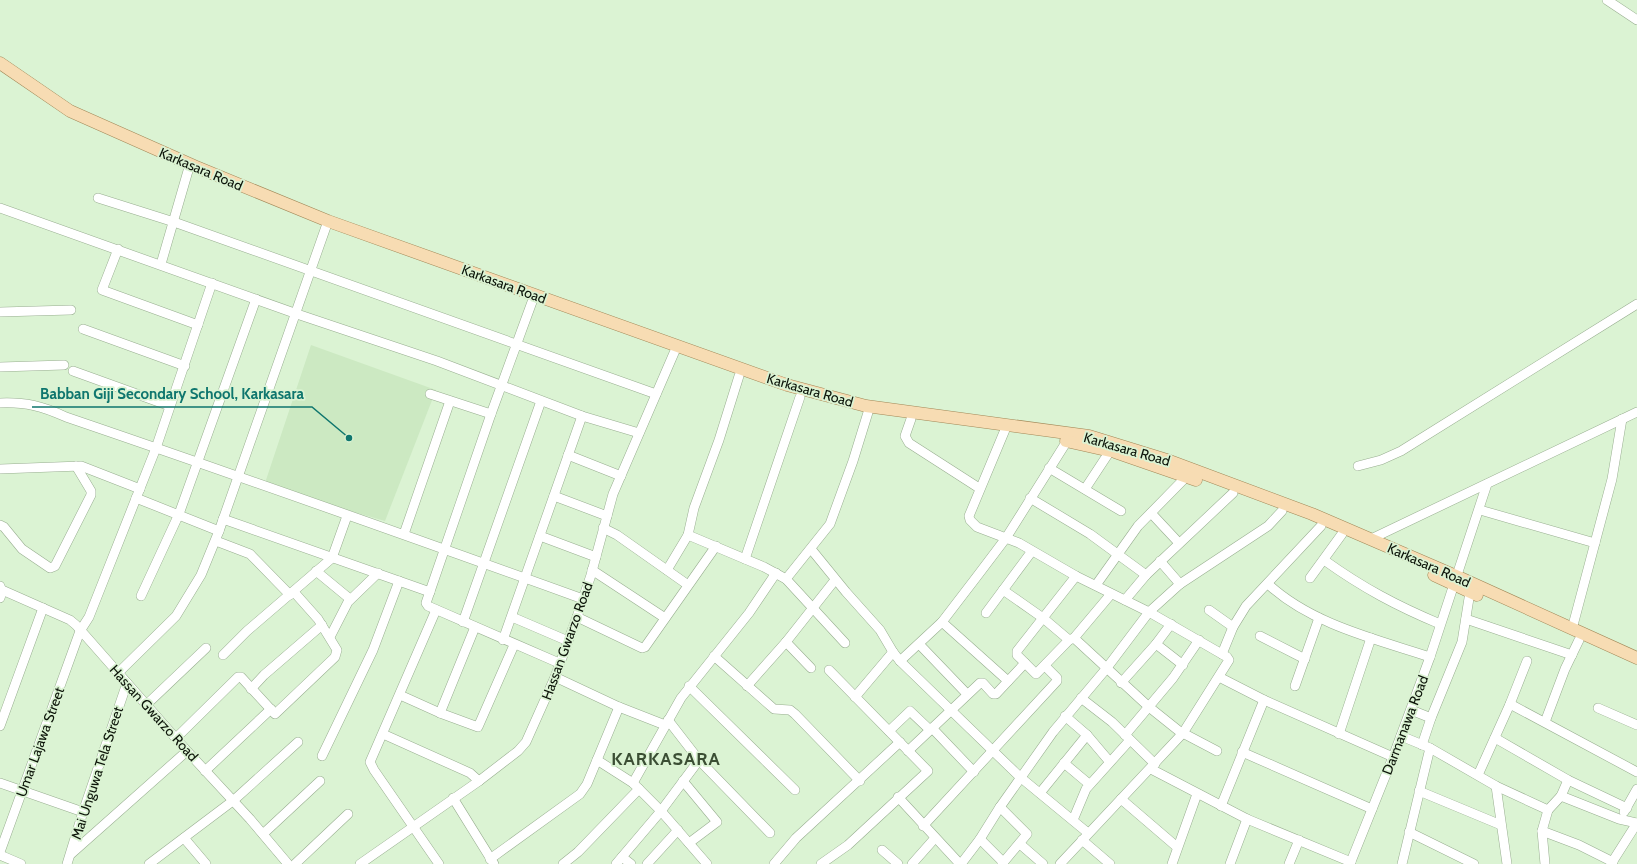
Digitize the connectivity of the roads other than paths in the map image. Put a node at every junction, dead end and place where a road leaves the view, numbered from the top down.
1 (1607, 0) edge
2 (1637, 20) edge
3 (0, 64) edge
4 (0, 72) edge
5 (188, 168) junction
6 (98, 198) dead end
7 (0, 208) edge
8 (174, 222) junction
9 (326, 225) junction
10 (118, 250) junction
11 (161, 264) junction
12 (311, 271) junction
13 (212, 283) junction
14 (256, 299) junction
15 (532, 302) junction
16 (1637, 304) edge
17 (71, 310) dead end
18 (0, 312) edge
19 (296, 314) junction
20 (198, 325) junction
21 (83, 329) dead end
22 (516, 344) junction
23 (676, 349) junction
24 (64, 365) dead end
25 (185, 366) junction
26 (0, 367) edge
27 (73, 370) dead end
28 (740, 376) junction
29 (503, 385) junction
30 (430, 394) dead end
31 (656, 394) junction
32 (800, 397) junction
33 (450, 401) junction
34 (542, 401) junction
35 (0, 403) edge
36 (170, 406) junction
37 (869, 410) junction
38 (1637, 412) edge
39 (491, 414) junction
40 (582, 416) junction
41 (911, 419) junction
42 (1622, 420) junction
43 (1006, 429) junction
44 (1026, 431) junction
45 (639, 433) junction
46 (1067, 441) junction
47 (156, 448) junction
48 (1110, 451) junction
49 (568, 455) junction
50 (196, 463) junction
51 (76, 466) junction
52 (1358, 466) dead end
53 (1049, 468) junction
54 (0, 469) edge
55 (621, 476) junction
56 (1187, 476) junction
57 (237, 478) junction
58 (1487, 484) junction
59 (979, 488) junction
60 (140, 489) junction
61 (1085, 489) junction
62 (1233, 493) junction
63 (554, 496) junction
64 (136, 498) junction
65 (1030, 498) junction
66 (1480, 510) junction
67 (1121, 511) dead end
68 (1282, 511) junction
69 (1151, 513) junction
70 (179, 514) junction
71 (347, 516) junction
72 (607, 516) junction
73 (223, 519) junction
74 (0, 525) edge
75 (1321, 526) junction
76 (603, 528) junction
77 (219, 531) junction
78 (404, 534) junction
79 (1342, 534) junction
80 (688, 535) junction
81 (540, 536) junction
82 (1006, 538) junction
83 (1371, 540) junction
84 (216, 541) junction
85 (1179, 542) junction
86 (1595, 543) junction
87 (716, 546) junction
88 (444, 549) junction
89 (811, 549) junction
90 (1032, 551) junction
91 (1117, 554) junction
92 (596, 557) junction
93 (332, 558) junction
94 (745, 559) junction
95 (1324, 560) junction
96 (1160, 561) junction
97 (485, 564) junction
98 (592, 570) junction
99 (667, 570) junction
100 (316, 571) junction
101 (378, 574) junction
102 (776, 574) junction
103 (1146, 575) junction
104 (1076, 576) junction
105 (526, 578) junction
106 (1310, 578) dead end
107 (786, 579) junction
108 (836, 580) junction
109 (1454, 580) junction
110 (399, 581) junction
111 (1180, 584) junction
112 (1268, 584) junction
113 (688, 585) junction
114 (1096, 585) junction
115 (1003, 590) junction
116 (0, 591) edge
117 (430, 592) junction
118 (1470, 592) junction
119 (292, 593) junction
120 (1112, 594) junction
121 (141, 596) dead end
122 (583, 599) junction
123 (350, 600) junction
124 (1125, 600) junction
125 (812, 607) junction
126 (43, 608) junction
127 (436, 610) junction
128 (1209, 610) dead end
129 (1149, 612) junction
130 (986, 613) dead end
131 (512, 617) junction
132 (577, 617) junction
133 (665, 618) junction
134 (1043, 618) junction
135 (1319, 618) junction
136 (1466, 619) junction
137 (464, 622) junction
138 (942, 622) junction
139 (1170, 624) junction
140 (1440, 624) junction
141 (322, 625) junction
142 (475, 627) junction
143 (1233, 627) junction
144 (1572, 629) junction
145 (80, 631) junction
146 (1260, 636) dead end
147 (330, 637) junction
148 (1372, 638) junction
149 (1071, 639) junction
150 (503, 640) junction
151 (1199, 640) junction
152 (1579, 640) junction
153 (568, 641) junction
154 (786, 642) junction
155 (845, 643) dead end
156 (919, 644) junction
157 (1156, 644) junction
158 (514, 645) junction
159 (206, 648) dead end
160 (893, 652) junction
161 (1222, 654) junction
162 (223, 655) dead end
163 (1572, 655) junction
164 (714, 656) junction
165 (1430, 657) junction
166 (1637, 658) edge
167 (1305, 659) junction
168 (900, 661) junction
169 (1527, 661) dead end
170 (560, 663) junction
171 (1025, 663) junction
172 (1182, 665) junction
173 (1045, 666) junction
174 (1637, 666) edge
175 (811, 668) dead end
176 (1106, 669) junction
177 (829, 670) dead end
178 (118, 673) junction
179 (555, 677) junction
180 (1219, 677) junction
181 (1008, 681) junction
182 (127, 683) junction
183 (1121, 683) junction
184 (689, 686) junction
185 (748, 686) junction
186 (1295, 686) dead end
187 (251, 689) junction
188 (967, 694) junction
189 (400, 695) junction
190 (855, 697) junction
191 (1081, 698) junction
192 (1264, 700) junction
193 (146, 704) junction
194 (1510, 704) junction
195 (619, 707) junction
196 (1148, 707) junction
197 (1598, 708) dead end
198 (271, 709) junction
199 (952, 710) junction
200 (1411, 710) junction
201 (440, 713) junction
202 (1065, 716) junction
203 (1431, 718) junction
204 (1545, 722) junction
205 (667, 723) junction
206 (1637, 725) edge
207 (0, 726) edge
208 (931, 729) junction
209 (889, 731) junction
210 (1183, 733) junction
211 (383, 734) junction
212 (1339, 734) junction
213 (1087, 735) junction
214 (1401, 736) junction
215 (1128, 737) junction
216 (176, 738) junction
217 (1494, 738) junction
218 (298, 742) dead end
219 (900, 742) junction
220 (1426, 746) junction
221 (994, 750) junction
222 (187, 751) junction
223 (908, 751) junction
224 (1217, 751) dead end
225 (1242, 752) junction
226 (322, 756) dead end
227 (1393, 757) junction
228 (597, 760) junction
229 (699, 760) junction
230 (1110, 761) junction
231 (1064, 763) junction
232 (1153, 766) junction
233 (206, 771) junction
234 (974, 772) junction
235 (1637, 772) edge
236 (1478, 775) junction
237 (1020, 777) junction
238 (1568, 780) junction
239 (320, 781) dead end
240 (479, 781) junction
241 (860, 781) junction
242 (683, 782) junction
243 (0, 783) edge
244 (1089, 784) junction
245 (636, 786) junction
246 (1496, 786) junction
247 (1637, 789) edge
248 (795, 790) dead end
249 (1419, 791) junction
250 (23, 792) junction
251 (1040, 793) junction
252 (1197, 794) junction
253 (1561, 796) junction
254 (898, 797) junction
255 (453, 798) junction
256 (234, 800) junction
257 (1121, 800) junction
258 (1221, 806) junction
259 (1000, 807) junction
260 (1627, 808) junction
261 (1372, 809) junction
262 (1548, 810) junction
263 (661, 811) junction
264 (83, 812) junction
265 (348, 814) dead end
266 (1247, 818) junction
267 (1619, 819) junction
268 (1073, 820) junction
269 (1637, 823) edge
270 (1501, 825) junction
271 (923, 826) junction
272 (415, 827) junction
273 (678, 830) junction
274 (1409, 832) junction
275 (1542, 832) junction
276 (770, 833) dead end
277 (263, 834) junction
278 (1085, 837) junction
279 (184, 838) junction
280 (935, 838) junction
281 (980, 840) junction
282 (1299, 840) junction
283 (689, 844) junction
284 (1020, 844) junction
285 (1177, 847) junction
286 (882, 850) dead end
287 (0, 852) edge
288 (70, 854) junction
289 (0, 855) edge
290 (619, 860) edge
291 (832, 860) edge
292 (492, 861) edge
293 (705, 861) edge
294 (569, 863) edge
295 (1002, 863) edge
296 (1350, 863) edge
297 (1612, 863) edge
298 (21, 864) edge
299 (67, 864) edge
300 (149, 864) edge
301 (206, 864) edge
302 (288, 864) edge
303 (295, 864) edge
304 (361, 864) edge
305 (439, 864) edge
306 (631, 864) edge
307 (647, 864) edge
308 (774, 864) edge
309 (821, 864) edge
310 (898, 864) edge
311 (912, 864) edge
312 (961, 864) edge
313 (1043, 864) edge
314 (1060, 864) edge
315 (1110, 864) edge
316 (1172, 864) edge
317 (1230, 864) edge
318 (1289, 864) edge
319 (1402, 864) edge
320 (1474, 864) edge
321 (1507, 864) edge
322 (1545, 864) edge

1 - 2 street
3 - 5 main road, Karkasara Road
4 - 5 main road, Karkasara Road
5 - 8 street
5 - 9 main road, Karkasara Road
6 - 8 street
7 - 10 street
8 - 11 street
8 - 12 street
9 - 12 street
9 - 15 main road, Karkasara Road
9 - 23 main road, Karkasara Road
10 - 11 street
10 - 20 street
11 - 13 street
12 - 19 street
12 - 22 street
13 - 14 street
13 - 20 street, Umar Lajawa Street
14 - 19 street
14 - 50 street
15 - 22 street
15 - 23 main road, Karkasara Road
16 - 52 street
17 - 18 street
19 - 29 street
19 - 57 street
20 - 25 street, Umar Lajawa Street
21 - 25 street
22 - 29 street
22 - 31 street
23 - 28 main road, Karkasara Road
23 - 31 street, Hassan Gwarzo Road
23 - 37 main road, Karkasara Road
24 - 26 street
25 - 36 street, Umar Lajawa Street
27 - 36 street
28 - 32 main road, Karkasara Road
28 - 80 street
29 - 34 street
29 - 39 street
30 - 33 street
31 - 45 street, Hassan Gwarzo Road
32 - 37 main road, Karkasara Road
32 - 94 street
33 - 39 street
33 - 78 street
34 - 40 street
34 - 97 street
35 - 47 street
36 - 47 street, Umar Lajawa Street
37 - 41 main road, Karkasara Road
37 - 43 main road, Karkasara Road
37 - 89 street
38 - 42 street
39 - 88 street
40 - 45 street
40 - 49 street
41 - 43 main road, Karkasara Road
41 - 59 street
42 - 58 street
42 - 86 street
43 - 44 main road, Karkasara Road
43 - 59 street
44 - 46 main road, Karkasara Road
44 - 83 main road, Karkasara Road
45 - 55 street, Hassan Gwarzo Road
46 - 48 main road, Karkasara Road
46 - 53 street
47 - 50 street
47 - 60 street, Umar Lajawa Street
48 - 56 main road, Karkasara Road
48 - 61 street
49 - 55 street
49 - 63 street
50 - 57 street
50 - 70 street
51 - 54 street
51 - 60 street
51 - 74 street
53 - 61 street
53 - 65 street
55 - 72 street, Hassan Gwarzo Road
56 - 62 main road, Karkasara Road
56 - 69 street
57 - 71 street
57 - 73 street
58 - 66 street, Darmanawa Road
58 - 83 street
59 - 82 street
60 - 64 street, Umar Lajawa Street
61 - 67 street
62 - 68 main road, Karkasara Road
62 - 85 street
63 - 72 street
63 - 81 street
64 - 70 street
64 - 145 street, Umar Lajawa Street
65 - 82 street
65 - 91 street
66 - 86 street
66 - 109 street, Darmanawa Road
68 - 75 main road, Karkasara Road
68 - 111 street
69 - 85 street
69 - 91 street
70 - 77 street
70 - 121 street
71 - 78 street
71 - 93 street
72 - 76 street, Hassan Gwarzo Road
73 - 77 street
73 - 93 street
75 - 79 main road, Karkasara Road
75 - 112 street
76 - 92 street, Hassan Gwarzo Road
76 - 99 street
77 - 84 street
78 - 88 street
79 - 95 street
79 - 109 main road, Karkasara Road
80 - 87 street
80 - 99 street
81 - 92 street
81 - 105 street
82 - 90 street
82 - 138 street
83 - 109 main road, Karkasara Road
84 - 119 street
84 - 178 street
85 - 96 street
86 - 144 street
87 - 94 street
87 - 113 street
88 - 97 street
88 - 117 street
89 - 107 street
89 - 108 street
90 - 104 street
90 - 115 street
91 - 103 street
91 - 114 street
92 - 98 street, Hassan Gwarzo Road
93 - 100 street
93 - 101 street
94 - 102 street
95 - 106 street
95 - 140 street
96 - 103 street
96 - 111 street
97 - 105 street
97 - 137 street
98 - 122 street, Hassan Gwarzo Road
98 - 133 street
99 - 113 street
100 - 119 street
100 - 123 street
101 - 110 street
101 - 123 street
102 - 107 street
102 - 164 street
103 - 124 street
104 - 114 street
104 - 134 street
105 - 122 street
105 - 131 street
107 - 125 street
108 - 125 street
108 - 160 street
109 - 118 main road, Karkasara Road
109 - 140 street, Darmanawa Road
109 - 144 main road, Karkasara Road
110 - 117 street
110 - 226 street
111 - 129 street
112 - 135 street
112 - 143 street
113 - 133 street
114 - 120 street
115 - 130 street
115 - 134 street
116 - 126 street, Hassan Gwarzo Road
117 - 127 street
118 - 136 street
118 - 152 main road, Karkasara Road
119 - 141 street
119 - 162 street
120 - 124 street
120 - 149 street
122 - 132 street, Hassan Gwarzo Road
123 - 147 street
124 - 129 street
125 - 154 street
125 - 155 street
126 - 145 street, Hassan Gwarzo Road
126 - 207 street
127 - 137 street
127 - 189 street
128 - 143 street
129 - 139 street
129 - 176 street
131 - 150 street
131 - 153 street
132 - 133 street
132 - 153 street, Hassan Gwarzo Road
134 - 149 street
134 - 171 street
135 - 148 street
135 - 167 street
136 - 163 street
136 - 203 street
137 - 142 street
138 - 156 street
138 - 181 street
139 - 151 street
139 - 157 street
140 - 165 street, Darmanawa Road
141 - 147 street
141 - 187 street
142 - 150 street
142 - 201 street
143 - 161 street
144 - 166 main road, Karkasara Road
145 - 178 street, Hassan Gwarzo Road
145 - 250 street, Umar Lajawa Street
146 - 167 street
147 - 198 street
148 - 165 street
148 - 212 street
149 - 173 street
149 - 176 street
150 - 158 street
151 - 161 street
151 - 172 street
152 - 163 street
152 - 174 main road, Karkasara Road
153 - 170 street, Hassan Gwarzo Road
154 - 175 street
154 - 185 street
156 - 168 street
156 - 188 street
157 - 172 street
157 - 183 street
158 - 170 street
158 - 201 street
159 - 193 street
160 - 168 street
160 - 190 street
161 - 180 street
163 - 204 street
164 - 184 street
164 - 185 street
165 - 200 street, Darmanawa Road
167 - 186 street
168 - 199 street
169 - 194 street
170 - 179 street, Hassan Gwarzo Road
171 - 173 street
171 - 181 street
172 - 196 street
173 - 221 street
176 - 183 street
176 - 191 street
177 - 190 street
178 - 182 street, Hassan Gwarzo Road
179 - 195 street
179 - 240 street, Hassan Gwarzo Road
180 - 192 street
180 - 210 street
181 - 188 street
182 - 193 street, Hassan Gwarzo Road
182 - 264 street, Mai Unguwa Tela Street
183 - 196 street
184 - 205 street
184 - 248 street
185 - 241 street
187 - 198 street
187 - 216 street
188 - 199 street
189 - 201 street
189 - 211 street
190 - 209 street
191 - 202 street
191 - 215 street
192 - 212 street
192 - 225 street
193 - 216 street, Hassan Gwarzo Road
194 - 204 street
194 - 217 street
195 - 205 street
195 - 228 street
196 - 210 street
196 - 215 street
197 - 206 street
198 - 233 street
199 - 208 street
199 - 221 street
200 - 203 street
200 - 214 street, Darmanawa Road
202 - 213 street
202 - 237 street
203 - 220 street
204 - 235 street
205 - 229 street
205 - 245 street
208 - 209 street
208 - 223 street
208 - 234 street
209 - 219 street
210 - 224 street
210 - 232 street
211 - 240 street
211 - 272 street
212 - 227 street
213 - 230 street
213 - 231 street
214 - 220 street
214 - 227 street, Darmanawa Road
215 - 230 street
215 - 232 street
216 - 222 street, Hassan Gwarzo Road
217 - 236 street
217 - 238 street
218 - 256 street
219 - 223 street
219 - 241 street
220 - 236 street
220 - 249 street
221 - 234 street
221 - 237 street
222 - 233 street, Hassan Gwarzo Road
222 - 288 street
223 - 254 street
225 - 258 street
225 - 261 street
227 - 261 street, Darmanawa Road
228 - 245 street
228 - 292 street
229 - 242 street
229 - 276 street
230 - 244 street
231 - 244 street
231 - 251 street
232 - 252 street
232 - 257 street
233 - 256 street, Hassan Gwarzo Road
234 - 271 street
236 - 246 street
237 - 251 street
237 - 259 street
238 - 253 street
238 - 260 street
239 - 277 street
240 - 255 street, Hassan Gwarzo Road
241 - 308 street
242 - 263 street
242 - 283 street
243 - 250 street
244 - 268 street
245 - 263 street
245 - 294 street
246 - 262 street
246 - 270 street
247 - 260 street
249 - 270 street
249 - 274 street
250 - 264 street
250 - 287 street, Umar Lajawa Street
251 - 268 street
252 - 258 street
252 - 285 street
253 - 262 street
253 - 267 street
254 - 271 street
254 - 291 street
255 - 272 street, Hassan Gwarzo Road
255 - 292 street
256 - 277 street, Hassan Gwarzo Road
256 - 279 street
257 - 278 street
257 - 285 street
258 - 266 street
259 - 281 street
259 - 284 street
260 - 267 street
261 - 296 street, Darmanawa Road
262 - 275 street
263 - 273 street
263 - 290 street
264 - 288 street, Mai Unguwa Tela Street
265 - 303 street
266 - 282 street
266 - 317 street
267 - 269 street
268 - 278 street
269 - 297 street
270 - 321 street
271 - 280 street
272 - 304 street, Hassan Gwarzo Road
272 - 305 street
273 - 283 street
273 - 307 street
274 - 319 street
274 - 320 street
275 - 297 street
275 - 322 street
277 - 302 street, Hassan Gwarzo Road
278 - 314 street
278 - 315 street
279 - 300 street
279 - 301 street
280 - 311 street
280 - 312 street
281 - 295 street
281 - 312 street
282 - 296 street
282 - 318 street
283 - 293 street
284 - 295 street
284 - 313 street
285 - 316 street
286 - 310 street
288 - 299 street, Mai Unguwa Tela Street
289 - 298 street
290 - 306 street
291 - 309 street

